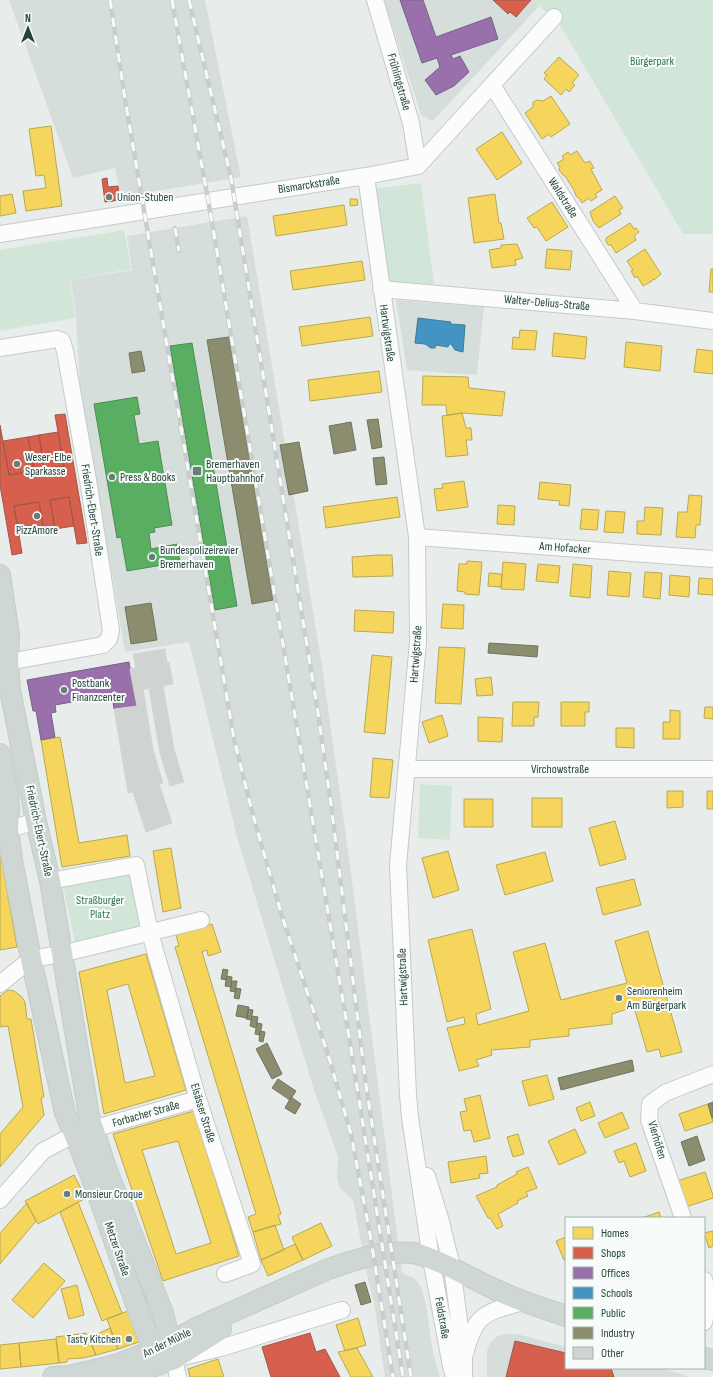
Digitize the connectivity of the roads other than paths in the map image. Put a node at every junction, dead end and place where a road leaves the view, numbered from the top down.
1 (375, 0) edge
2 (554, 17) dead end
3 (492, 85) junction
4 (418, 166) junction
5 (366, 176) junction
6 (0, 234) edge
7 (381, 289) junction
8 (635, 312) junction
9 (713, 321) edge
10 (0, 348) edge
11 (417, 537) junction
12 (713, 559) edge
13 (0, 575) edge
14 (4, 663) edge
15 (0, 754) edge
16 (407, 769) junction
17 (713, 769) edge
18 (36, 820) junction
19 (4, 831) edge
20 (50, 881) junction
21 (201, 920) dead end
22 (150, 933) junction
23 (62, 954) junction
24 (31, 959) junction
25 (0, 984) edge
26 (713, 1074) edge
27 (198, 1099) junction
28 (84, 1131) junction
29 (413, 1135) junction
30 (0, 1200) edge
31 (683, 1217) edge
32 (431, 1259) junction
33 (452, 1267) junction
34 (225, 1274) dead end
35 (705, 1283) edge
36 (523, 1302) junction
37 (342, 1310) dead end
38 (565, 1316) edge
39 (705, 1318) edge
40 (464, 1359) junction
41 (166, 1362) edge
42 (53, 1377) edge
43 (118, 1377) edge
44 (454, 1377) edge
45 (464, 1377) edge

1 - 4 street, Frühlingstraße
2 - 3 street
3 - 4 street
3 - 8 street, Waldstraße
4 - 5 street, Bismarckstraße
5 - 6 street, Bismarckstraße
5 - 7 street, Hartwigstraße
7 - 8 street, Walter-Delius-Straße
7 - 11 street, Hartwigstraße
8 - 9 street, Walter-Delius-Straße
10 - 14 street, Friedrich-Ebert-Straße
11 - 12 street, Am Hofacker
11 - 16 street, Hartwigstraße
13 - 14 main road, Friedrich-Ebert-Straße
14 - 18 main road, Friedrich-Ebert-Straße
15 - 19 main road, Friedrich-Ebert-Straße
16 - 17 street, Virchowstraße
16 - 29 street, Hartwigstraße
18 - 19 street
18 - 20 main road, Friedrich-Ebert-Straße
19 - 24 main road, Friedrich-Ebert-Straße
20 - 22 street
20 - 23 main road, Friedrich-Ebert-Straße
21 - 22 street
22 - 23 street
22 - 27 street, Elsässer Straße
23 - 24 street
23 - 28 main road, Friedrich-Ebert-Straße
24 - 25 street
24 - 28 main road, Friedrich-Ebert-Straße
26 - 31 street, Vierhöfen
27 - 28 street, Forbacher Straße
27 - 34 street, Elsässer Straße
28 - 30 street
28 - 41 main road, Metzer Straße
29 - 32 street, Hartwigstraße
29 - 33 street, Hartwigstraße
32 - 33 main road, An der Mühle
32 - 41 main road, An der Mühle
32 - 44 street, Feldstraße
33 - 36 main road, An der Mühle
33 - 40 street, Feldstraße
35 - 39 street
36 - 38 main road, An der Mühle
36 - 40 street, Feldstraße
37 - 41 street, An der Mühle
40 - 45 street, Feldstraße
41 - 42 main road, An der Mühle
41 - 43 main road, An der Mühle

